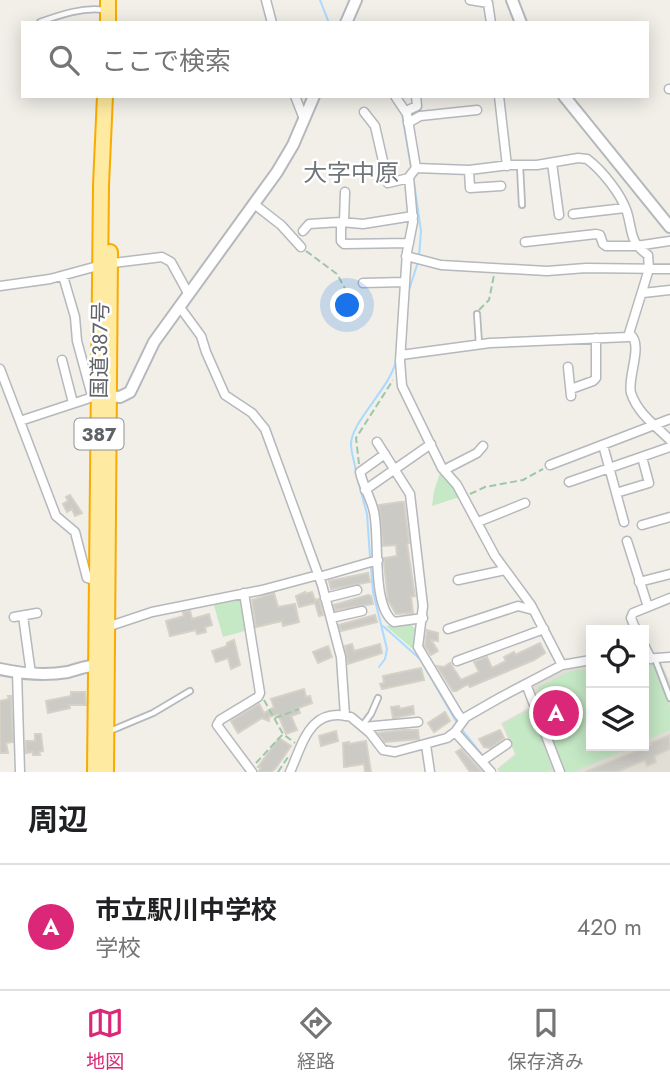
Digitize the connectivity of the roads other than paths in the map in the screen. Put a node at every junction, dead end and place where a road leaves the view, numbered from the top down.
1 (267, 0) edge
2 (356, 0) edge
3 (470, 0) edge
4 (512, 0) edge
5 (108, 11) edge
6 (44, 21) edge
7 (272, 21) edge
8 (347, 21) edge
9 (491, 21) edge
10 (520, 21) edge
11 (108, 98) edge
12 (296, 98) edge
13 (313, 98) edge
14 (397, 98) edge
15 (416, 98) edge
16 (499, 98) edge
17 (566, 98) edge
18 (477, 110) dead end
19 (406, 111) junction
20 (365, 112) dead end
21 (304, 119) junction
22 (408, 123) junction
23 (552, 163) junction
24 (520, 165) junction
25 (508, 166) junction
26 (416, 168) junction
27 (469, 170) junction
28 (409, 178) junction
29 (501, 186) dead end
30 (345, 192) dead end
31 (254, 204) junction
32 (522, 205) dead end
33 (625, 208) junction
34 (573, 214) dead end
35 (559, 215) dead end
36 (414, 216) junction
37 (343, 222) junction
38 (670, 228) edge
39 (303, 231) dead end
40 (670, 241) edge
41 (525, 242) dead end
42 (410, 243) junction
43 (636, 246) junction
44 (301, 247) road end
45 (407, 256) junction
46 (106, 264) junction
47 (649, 264) junction
48 (670, 269) edge
49 (63, 276) junction
50 (363, 282) dead end
51 (405, 282) junction
52 (0, 286) edge
53 (670, 290) edge
54 (188, 293) junction
55 (643, 293) junction
56 (179, 306) junction
57 (477, 314) road end
58 (631, 335) junction
59 (596, 338) junction
60 (479, 345) junction
61 (401, 355) junction
62 (62, 360) dead end
63 (568, 367) dead end
64 (0, 369) edge
65 (100, 396) junction
66 (73, 403) junction
67 (670, 419) edge
68 (20, 421) junction
69 (654, 425) junction
70 (670, 440) edge
71 (377, 442) dead end
72 (431, 444) junction
73 (483, 446) dead end
74 (603, 446) junction
75 (670, 447) edge
76 (385, 454) junction
77 (642, 457) junction
78 (550, 465) road end
79 (395, 468) junction
80 (609, 468) junction
81 (444, 470) junction
82 (569, 482) dead end
83 (365, 489) junction
84 (616, 493) junction
85 (524, 503) dead end
86 (670, 517) edge
87 (478, 522) junction
88 (624, 522) dead end
89 (642, 525) dead end
90 (627, 541) dead end
91 (378, 560) junction
92 (505, 569) junction
93 (670, 574) edge
94 (319, 576) junction
95 (458, 580) dead end
96 (97, 581) junction
97 (639, 582) junction
98 (358, 590) dead end
99 (244, 593) junction
100 (326, 598) junction
101 (670, 598) edge
102 (648, 607) junction
103 (533, 610) junction
104 (362, 611) dead end
105 (37, 613) dead end
106 (331, 618) junction
107 (423, 618) junction
108 (634, 625) edge
109 (107, 627) junction
110 (447, 629) dead end
111 (544, 629) junction
112 (670, 657) edge
113 (650, 659) edge
114 (457, 661) dead end
115 (586, 661) edge
116 (102, 665) junction
117 (562, 665) junction
118 (0, 669) edge
119 (17, 672) junction
120 (31, 674) junction
121 (526, 684) junction
122 (190, 691) dead end
123 (378, 698) dead end
124 (670, 698) edge
125 (345, 716) junction
126 (463, 720) junction
127 (418, 722) dead end
128 (362, 726) junction
129 (455, 732) junction
130 (106, 733) junction
131 (507, 744) dead end
132 (426, 745) junction
133 (482, 761) junction
134 (253, 769) edge
135 (103, 771) edge
136 (20, 772) edge
137 (290, 772) edge
138 (430, 772) edge
139 (491, 772) edge
140 (560, 772) edge

1 - 7 street
2 - 8 street
3 - 9 street
4 - 10 street
5 - 6 lane
11 - 46 highway, 国道387号 / 387
12 - 21 street
13 - 21 street
14 - 19 street
15 - 19 street
16 - 25 street
17 - 38 street
18 - 22 street
19 - 22 street
20 - 28 street
21 - 31 street
22 - 26 street
23 - 24 street
23 - 33 street
23 - 35 street
24 - 25 street
24 - 32 lane
25 - 27 street
26 - 27 street
26 - 28 street
27 - 29 street
28 - 36 street
30 - 37 street
31 - 44 street
31 - 54 street
33 - 34 street
33 - 43 street
36 - 37 street
36 - 42 street
37 - 39 street
37 - 42 street
40 - 43 street
41 - 43 street
42 - 45 street
43 - 47 street
45 - 47 street
45 - 51 street
46 - 49 street
46 - 54 street
46 - 65 highway, 国道387号 / 387
47 - 48 street
47 - 55 street
49 - 52 street
49 - 65 street
50 - 51 street
51 - 61 street
53 - 55 street
54 - 56 street
55 - 58 street
56 - 65 street
56 - 94 street
57 - 60 lane
58 - 59 street
58 - 69 street
59 - 60 street
59 - 63 street
60 - 61 street
61 - 72 street
62 - 66 street
64 - 68 street
65 - 66 street
65 - 96 highway, 国道387号 / 387
65 - 109 highway, 国道387号 / 387
66 - 68 street
67 - 69 street
68 - 96 street
69 - 70 street
69 - 74 street
71 - 76 street
72 - 79 street
72 - 81 street
73 - 81 street
74 - 78 street
74 - 80 street
75 - 77 street
76 - 79 street
76 - 83 street
77 - 80 street
77 - 84 street
79 - 83 street
79 - 107 street
80 - 82 street
80 - 84 street
81 - 87 street
83 - 91 street
84 - 88 street
85 - 87 street
86 - 89 street
87 - 92 street
90 - 97 street
91 - 94 street
91 - 107 street
92 - 95 street
92 - 103 street
93 - 97 street
94 - 99 street
94 - 100 street
96 - 116 highway, 国道387号 / 387
97 - 102 street
98 - 100 street
99 - 109 street
99 - 134 street
100 - 106 street
101 - 102 street
102 - 108 street
103 - 110 street
103 - 111 street
104 - 106 street
105 - 120 street
106 - 125 street
107 - 126 street
109 - 116 highway, 国道387号 / 387
111 - 114 street
111 - 117 street
112 - 113 street
113 - 124 lane
115 - 117 street
116 - 120 street
116 - 130 highway, 国道387号 / 387
116 - 135 highway, 国道387号 / 387
117 - 121 street
118 - 119 street
119 - 120 street
119 - 136 street
121 - 126 street
121 - 140 street
122 - 130 lane
123 - 128 lane
125 - 128 street
125 - 137 street
126 - 129 street
127 - 128 street
128 - 132 street
129 - 132 street
129 - 133 street
130 - 135 highway, 国道387号 / 387
131 - 133 street
132 - 138 street
133 - 139 street

